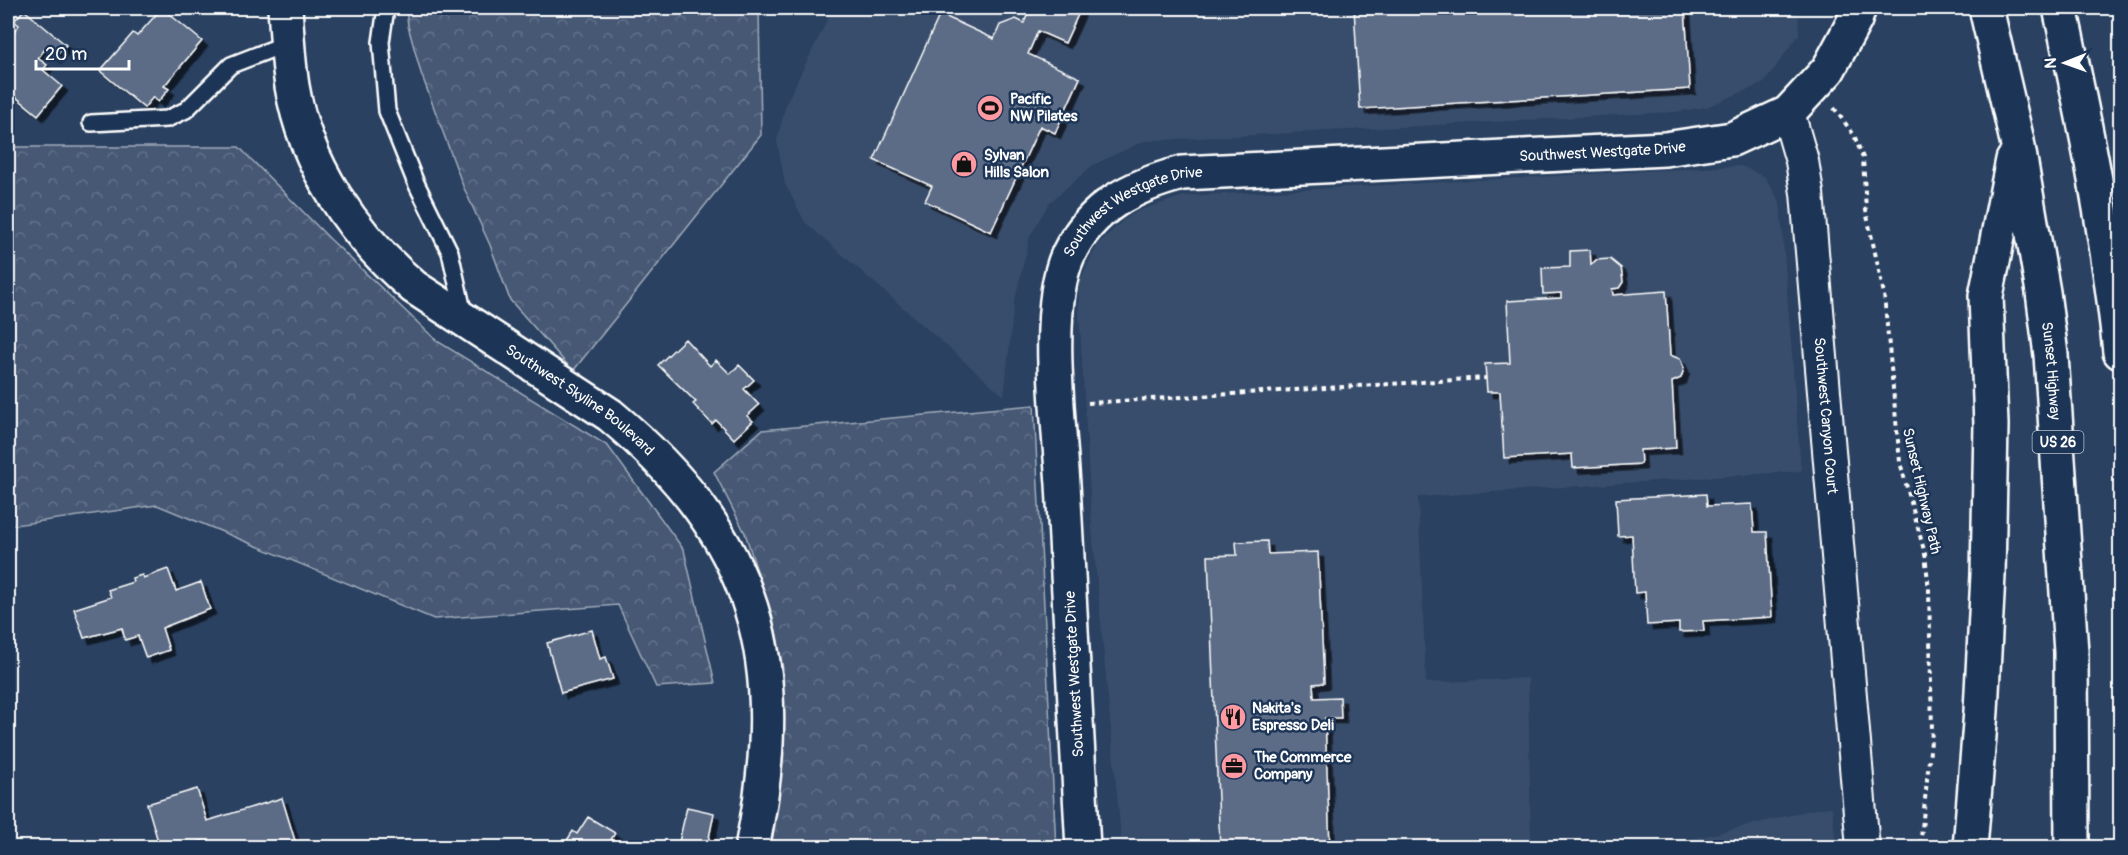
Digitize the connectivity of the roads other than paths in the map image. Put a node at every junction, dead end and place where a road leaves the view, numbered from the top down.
1 (285, 8) edge
2 (386, 8) edge
3 (1859, 8) edge
4 (1986, 8) edge
5 (2060, 8) edge
6 (288, 43) junction
7 (1788, 113) junction
8 (92, 123) dead end
9 (2017, 141) junction
10 (2096, 173) junction
11 (2121, 222) edge
12 (465, 321) junction
13 (2121, 352) edge
14 (752, 848) edge
15 (1083, 848) edge
16 (1863, 848) edge
17 (1970, 848) edge
18 (2072, 848) edge

1 - 6 main road, Southwest Skyline Boulevard
2 - 12 lane
3 - 7 main road
4 - 9 main road, Sunset Highway / US 26
5 - 10 main road
6 - 8 lane
6 - 12 main road, Southwest Skyline Boulevard
7 - 15 main road, Southwest Westgate Drive
7 - 16 street, Southwest Canyon Court
9 - 17 main road
9 - 18 main road, Sunset Highway / US 26
10 - 11 main road
10 - 13 main road
12 - 14 main road, Southwest Skyline Boulevard

